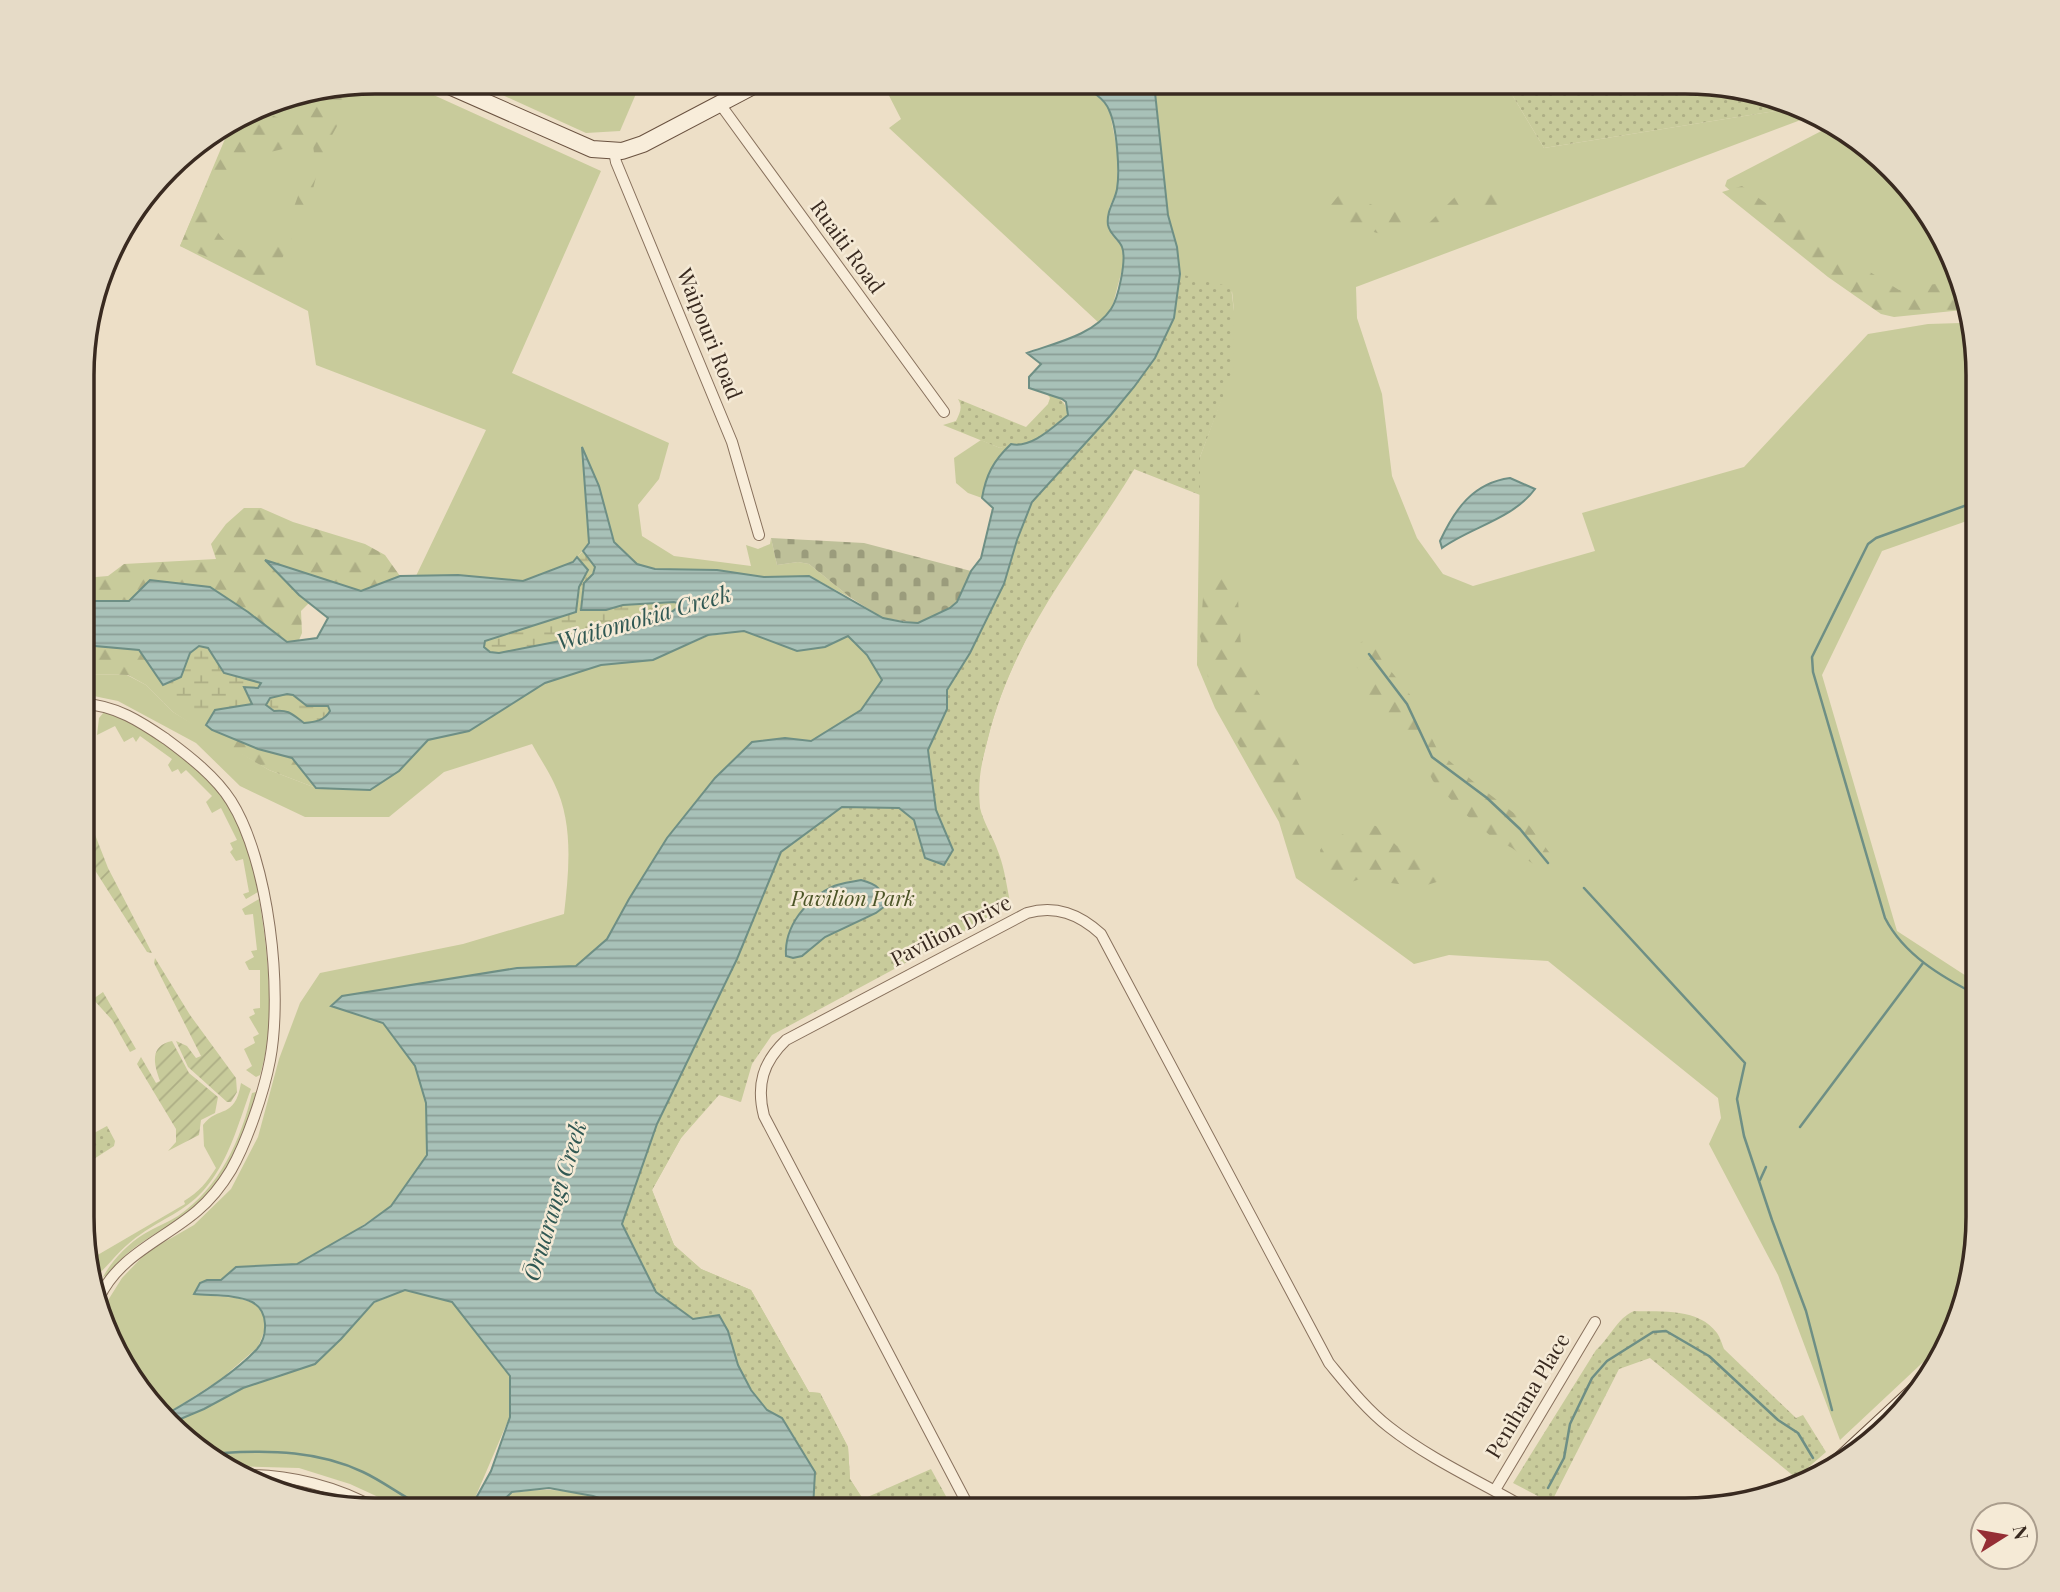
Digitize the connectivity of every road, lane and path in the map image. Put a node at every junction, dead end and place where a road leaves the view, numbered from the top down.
1 (467, 94) edge
2 (739, 94) edge
3 (720, 104) junction
4 (614, 151) junction
5 (944, 412) dead end
6 (759, 534) dead end
7 (94, 705) edge
8 (104, 1289) edge
9 (1595, 1322) dead end
10 (272, 1478) edge
11 (1495, 1490) junction
12 (352, 1496) edge
13 (964, 1498) edge
14 (1509, 1498) edge

1 - 4 street
2 - 3 street
3 - 4 street
3 - 5 street, Ruaiti Road
4 - 6 street, Waipouri Road
7 - 8 street
9 - 11 street, Penihana Place
10 - 12 street
11 - 13 street, Pavilion Drive
11 - 14 street, Pavilion Drive

